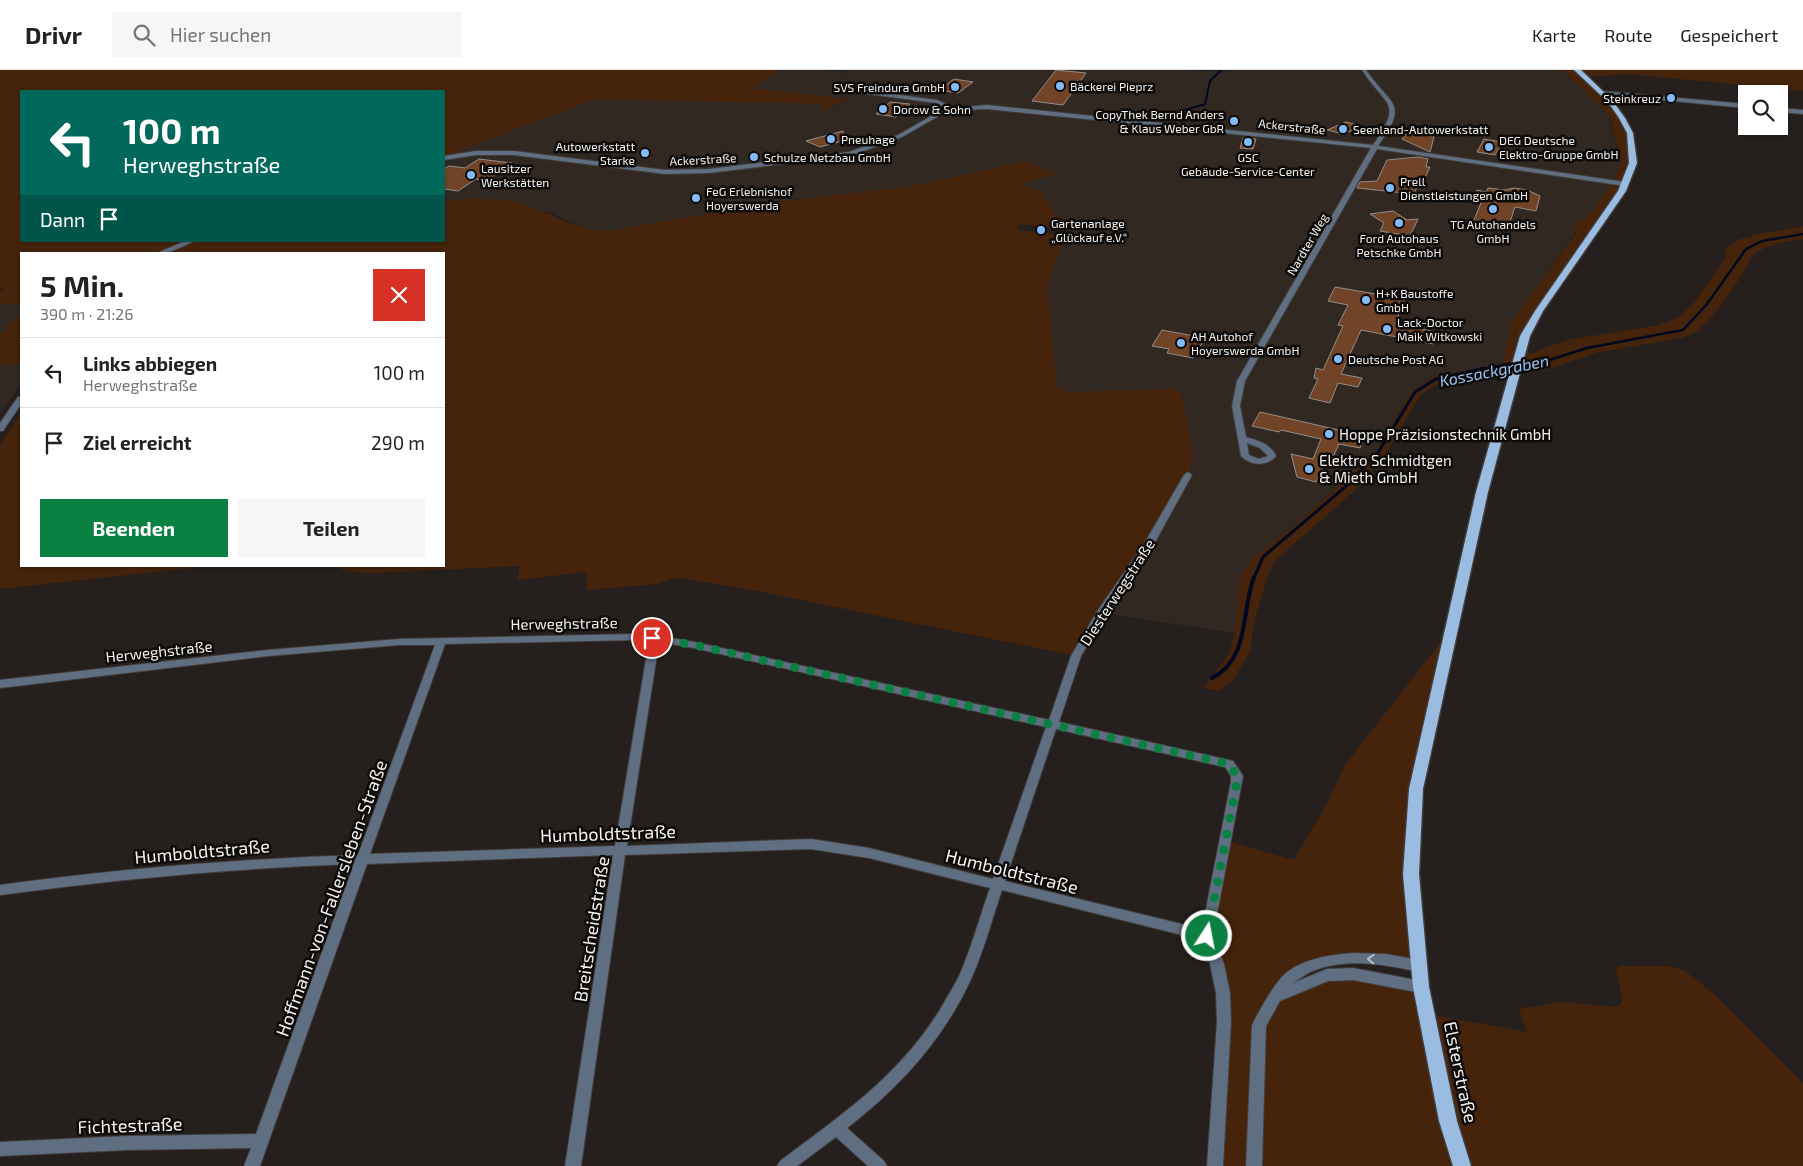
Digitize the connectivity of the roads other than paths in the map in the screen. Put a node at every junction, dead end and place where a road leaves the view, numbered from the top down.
1 (1364, 70) edge
2 (1577, 70) edge
3 (862, 92) dead end
4 (1601, 93) junction
5 (1738, 105) edge
6 (954, 109) junction
7 (1788, 111) edge
8 (1803, 112) edge
9 (1375, 147) junction
10 (445, 158) edge
11 (1625, 184) junction
12 (189, 242) edge
13 (163, 252) edge
14 (20, 400) edge
15 (0, 429) edge
16 (1241, 438) dead end
17 (1188, 475) dead end
18 (656, 638) junction
19 (441, 641) junction
20 (0, 684) edge
21 (1051, 724) junction
22 (620, 850) junction
23 (364, 858) junction
24 (997, 886) junction
25 (0, 890) edge
26 (1207, 936) junction
27 (1419, 966) junction
28 (1421, 987) junction
29 (1275, 996) junction
30 (836, 1128) junction
31 (261, 1141) junction
32 (0, 1149) edge
33 (252, 1166) edge
34 (573, 1166) edge
35 (785, 1166) edge
36 (879, 1166) edge
37 (1215, 1166) edge
38 (1254, 1166) edge
39 (1462, 1166) edge

1 - 9 street, Nardter Weg
2 - 4 main road, Elsterstraße
3 - 6 street, Ackerstraße
4 - 5 street
4 - 11 main road, Elsterstraße
6 - 9 street, Ackerstraße
6 - 10 street, Ackerstraße
7 - 8 street
9 - 11 street, Ackerstraße
9 - 16 street, Nardter Weg
11 - 27 main road, Elsterstraße
12 - 13 street
14 - 15 street
17 - 21 street, Diesterwegstraße
18 - 19 street, Herweghstraße
18 - 21 street, Herweghstraße
18 - 22 street, Breitscheidstraße
19 - 20 street, Herweghstraße
19 - 23 street, Hoffmann-von-Fallersleben-Straße
21 - 24 street, Diesterwegstraße
21 - 26 street, Herweghstraße
22 - 23 street, Humboldtstraße
22 - 24 street, Humboldtstraße
22 - 34 street, Breitscheidstraße
23 - 25 street, Humboldtstraße
23 - 31 street, Hoffmann-von-Fallersleben-Straße
24 - 26 street, Humboldtstraße
24 - 30 street, Diesterwegstraße
26 - 37 street
27 - 28 main road, Elsterstraße
27 -> 29 street
28 - 29 street
28 - 39 main road, Elsterstraße
29 - 38 street
30 - 35 street, Diesterwegstraße
30 - 36 street
31 - 32 street, Fichtestraße
31 - 33 street, Hoffmann-von-Fallersleben-Straße

